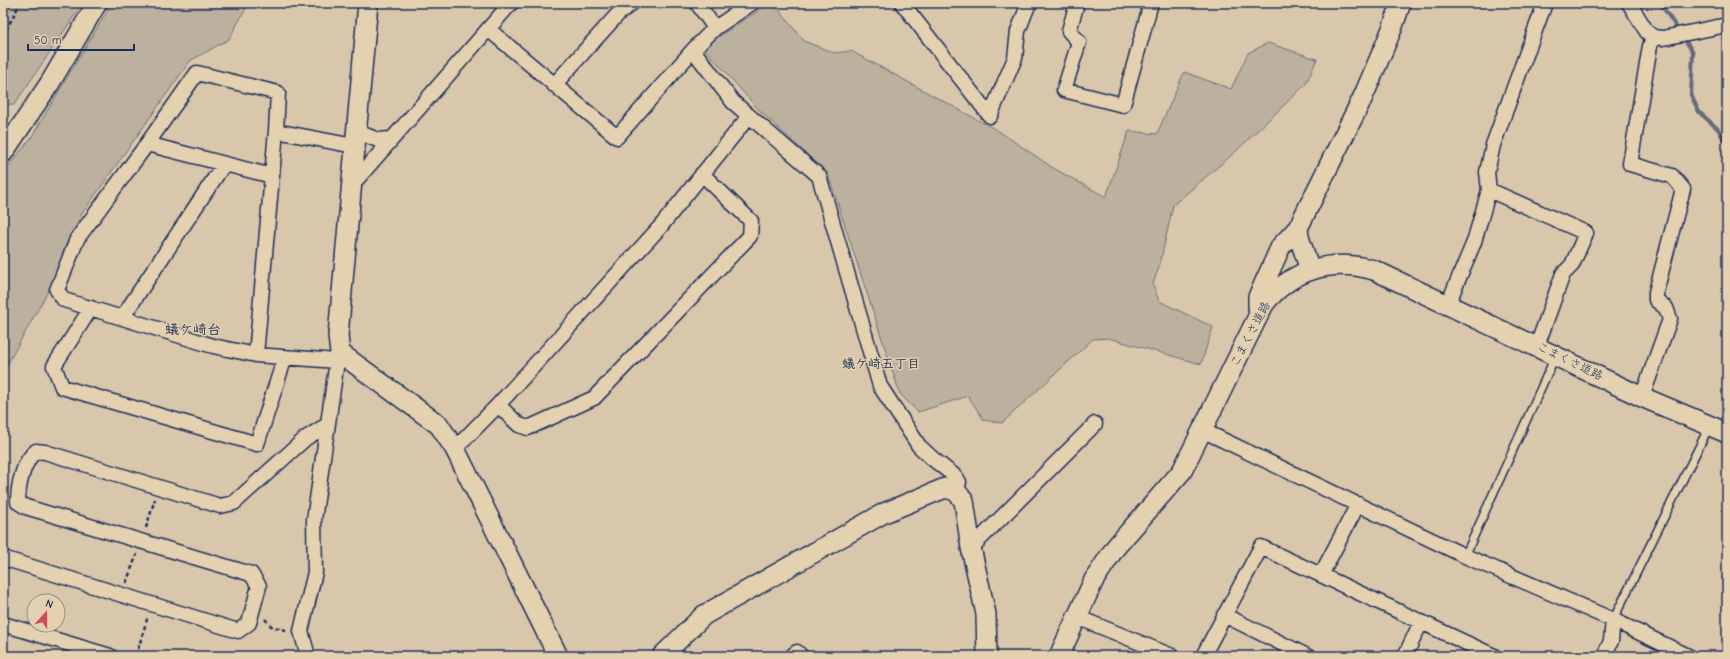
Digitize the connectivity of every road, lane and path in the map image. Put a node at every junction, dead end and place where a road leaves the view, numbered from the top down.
1 (20, 3) edge
2 (97, 3) edge
3 (368, 3) edge
4 (511, 3) edge
5 (632, 3) edge
6 (697, 3) edge
7 (752, 3) edge
8 (902, 3) edge
9 (1029, 3) edge
10 (1077, 3) edge
11 (1151, 3) edge
12 (1401, 3) edge
13 (1545, 3) edge
14 (1630, 3) edge
15 (1727, 25) edge
16 (715, 28) junction
17 (488, 29) junction
18 (3, 36) edge
19 (1653, 37) junction
20 (693, 50) junction
21 (554, 85) junction
22 (749, 116) junction
23 (276, 131) junction
24 (355, 139) junction
25 (391, 139) junction
26 (147, 144) junction
27 (3, 153) edge
28 (224, 164) junction
29 (702, 174) junction
30 (272, 176) junction
31 (351, 186) junction
32 (1489, 190) junction
33 (1298, 228) junction
34 (1310, 270) junction
35 (1448, 304) junction
36 (91, 308) junction
37 (1258, 314) junction
38 (122, 318) junction
39 (1537, 346) junction
40 (256, 354) junction
41 (1556, 355) junction
42 (286, 356) junction
43 (340, 358) junction
44 (1642, 397) junction
45 (498, 405) junction
46 (1095, 424) dead end
47 (327, 425) junction
48 (1709, 426) junction
49 (1202, 430) junction
50 (1727, 433) edge
51 (455, 449) junction
52 (956, 491) junction
53 (1358, 504) junction
54 (971, 548) junction
55 (1465, 556) junction
56 (3, 558) edge
57 (1321, 575) junction
58 (151, 604) junction
59 (1224, 615) junction
60 (263, 616) dead end
61 (1077, 617) junction
62 (1613, 620) junction
63 (1421, 622) junction
64 (3, 624) edge
65 (285, 632) dead end
66 (1291, 653) edge
67 (110, 656) edge
68 (136, 656) edge
69 (308, 656) edge
70 (558, 656) edge
71 (662, 656) edge
72 (792, 656) edge
73 (801, 656) edge
74 (987, 656) edge
75 (1059, 656) edge
76 (1172, 656) edge
77 (1203, 656) edge
78 (1307, 656) edge
79 (1405, 656) edge
80 (1494, 656) edge
81 (1604, 656) edge
82 (1688, 656) edge

1 - 18 path
2 - 27 street
3 - 24 street
4 - 17 street
5 - 21 street
6 - 16 street
7 - 16 street
8 - 9 street
10 - 11 street
12 - 33 street
13 - 32 street
14 - 19 street
15 - 19 street
16 - 20 street
17 - 21 street
17 - 25 street
19 - 44 street
20 - 21 street
20 - 22 street
22 - 29 street
22 - 52 street
23 - 24 street
23 - 26 street
23 - 30 street
24 - 25 street
24 - 31 street
25 - 31 street
26 - 28 street
26 - 36 street
28 - 30 street
28 - 38 street
29 - 45 street
29 - 45 street
30 - 40 street
31 - 43 street
32 - 35 street
32 - 39 street
33 - 34 street
33 - 37 street
34 - 35 street, こまくさ道路
34 - 37 street, こまくさ道路
35 - 39 street, こまくさ道路
36 - 38 street
36 - 42 street
37 - 49 street, こまくさ道路
38 - 40 street
39 - 41 street, こまくさ道路
40 - 42 street
41 - 44 street, こまくさ道路
41 - 55 lane
42 - 43 street
43 - 47 street
43 - 51 street
44 - 48 street, こまくさ道路
45 - 51 street
46 - 54 street
47 - 58 street
47 - 69 street
48 - 50 street, こまくさ道路
48 - 62 lane
49 - 53 street
49 - 61 street, こまくさ道路
51 - 70 street
52 - 54 street
52 - 71 street
53 - 55 street
53 - 57 street
54 - 74 street
55 - 62 street
56 - 58 street
57 - 59 street
57 - 63 street
58 - 68 path
59 - 66 street
59 - 77 street
60 - 65 path
61 - 75 street, こまくさ道路
61 - 76 street
62 - 81 street
62 - 82 street
63 - 79 street
63 - 80 street
64 - 67 street
66 - 78 street
72 - 73 street

